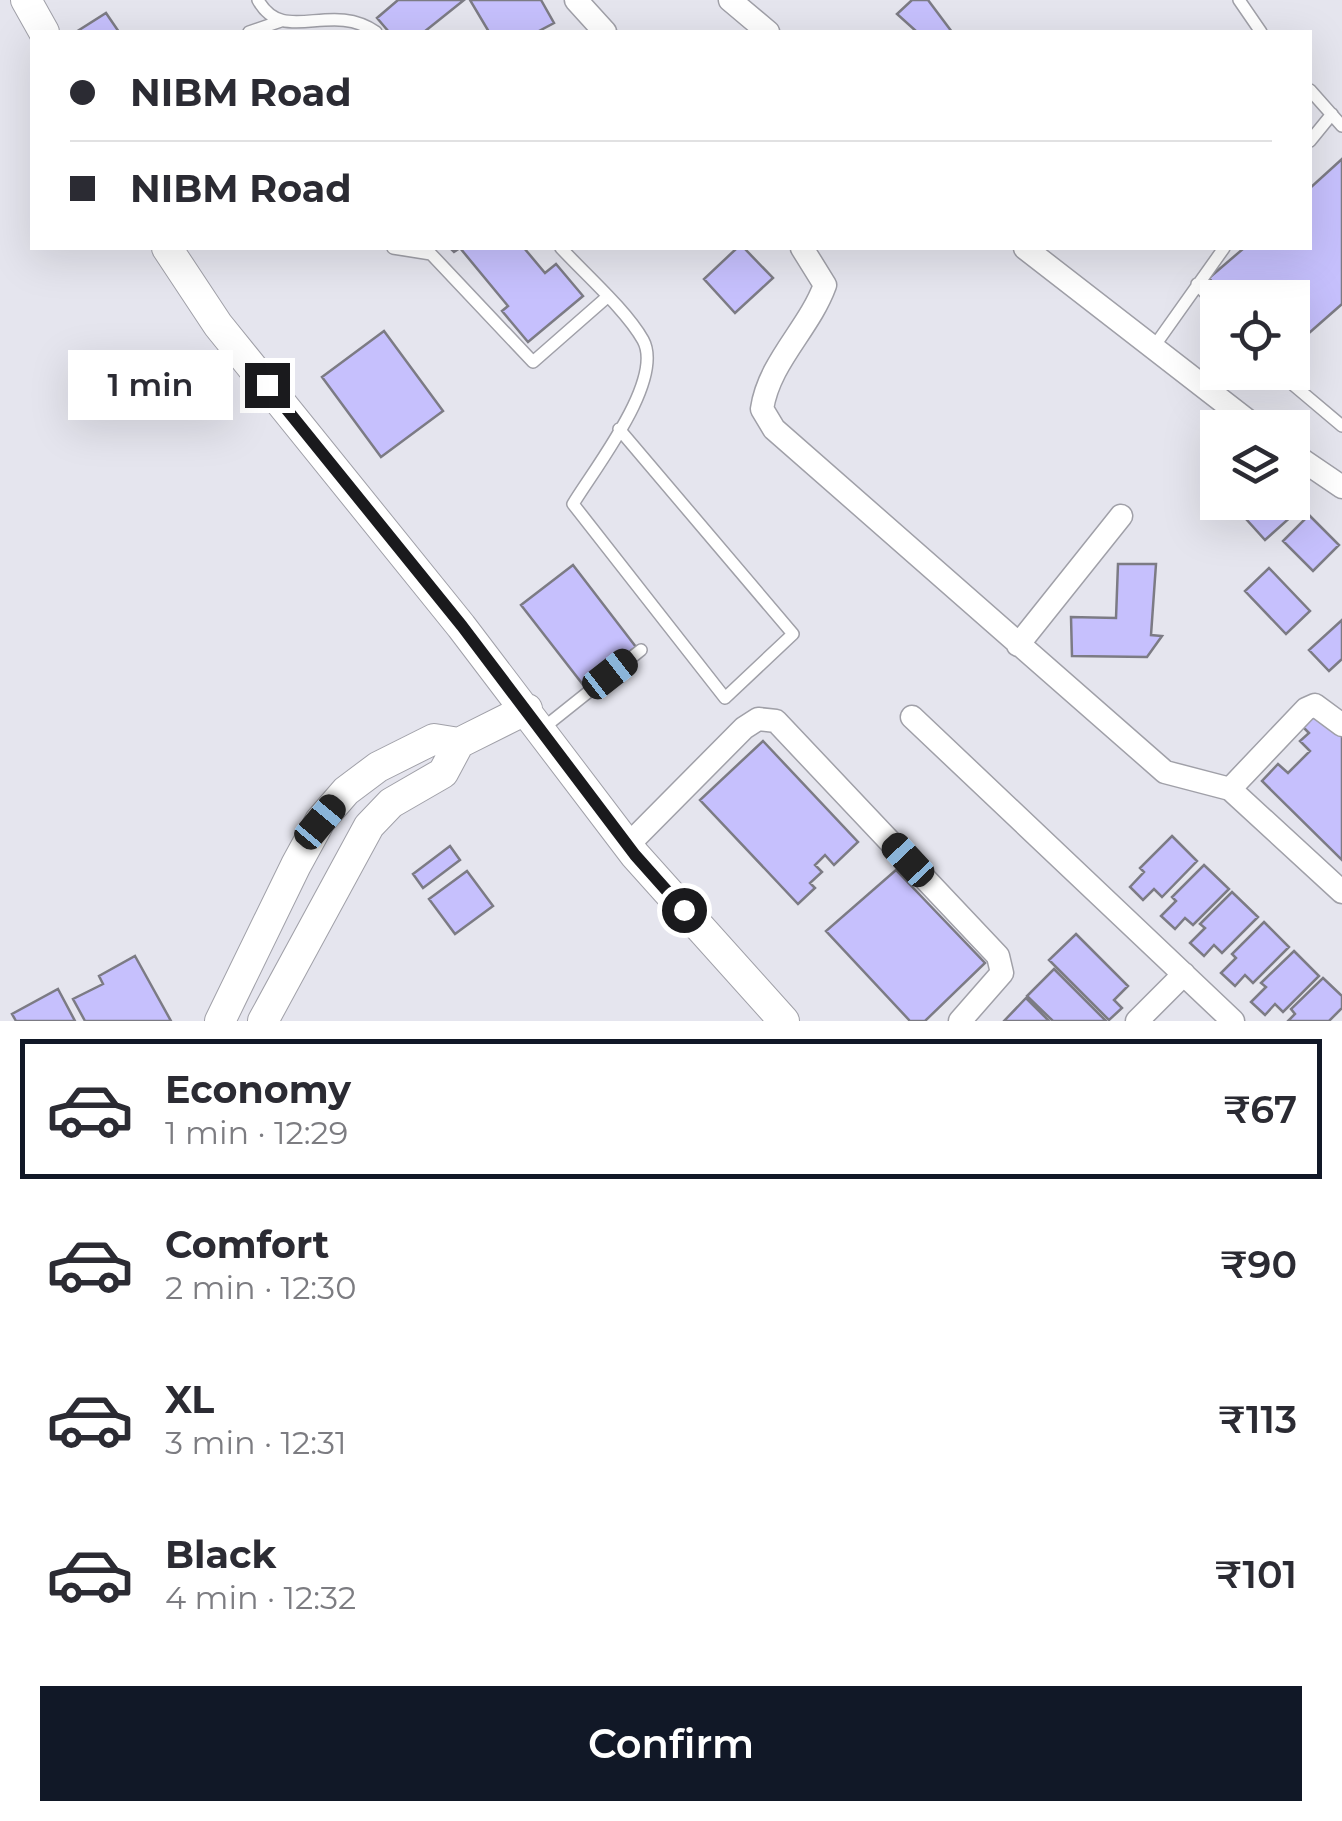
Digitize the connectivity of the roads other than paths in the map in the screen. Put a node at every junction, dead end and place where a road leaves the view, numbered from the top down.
1 (26, 0) edge
2 (258, 0) edge
3 (576, 0) edge
4 (730, 0) edge
5 (1238, 0) edge
6 (281, 20) junction
7 (43, 30) edge
8 (254, 30) edge
9 (372, 30) edge
10 (603, 30) edge
11 (766, 30) edge
12 (1260, 30) edge
13 (1312, 92) edge
14 (1332, 114) junction
15 (1342, 126) edge
16 (1312, 138) edge
17 (168, 250) edge
18 (406, 250) edge
19 (563, 250) edge
20 (803, 250) edge
21 (1028, 250) edge
22 (1222, 250) edge
23 (1197, 284) junction
24 (1200, 287) edge
25 (606, 298) junction
26 (1153, 348) junction
27 (1299, 390) edge
28 (1234, 410) edge
29 (1342, 426) edge
30 (619, 429) junction
31 (1310, 465) edge
32 (1342, 487) edge
33 (1122, 516) dead end
34 (1018, 645) junction
35 (641, 650) dead end
36 (912, 718) dead end
37 (534, 719) junction
38 (1342, 725) edge
39 (459, 743) junction
40 (1230, 789) junction
41 (628, 845) junction
42 (1342, 892) edge
43 (1184, 974) junction
44 (220, 1021) edge
45 (263, 1021) edge
46 (784, 1021) edge
47 (960, 1021) edge
48 (1137, 1021) edge
49 (1234, 1021) edge

1 - 7 main road
2 - 6 lane
3 - 10 street
4 - 11 street
5 - 12 lane
6 - 8 lane
6 - 9 lane
13 - 14 lane
14 - 15 lane
14 - 16 lane
17 - 37 main road
18 - 25 lane
19 - 25 lane
20 - 34 street
21 - 26 street
22 - 23 lane
23 - 24 lane
23 - 26 lane
25 - 30 lane
26 - 28 street
27 - 29 lane
30 - 30 lane
31 - 32 street
33 - 34 street
34 - 40 street
35 - 37 lane
36 - 43 street
37 - 39 main road
37 - 41 main road
38 - 40 street
39 - 44 main road
39 - 45 main road
40 - 42 street
41 - 46 main road
41 - 47 street
43 - 48 street
43 - 49 street

